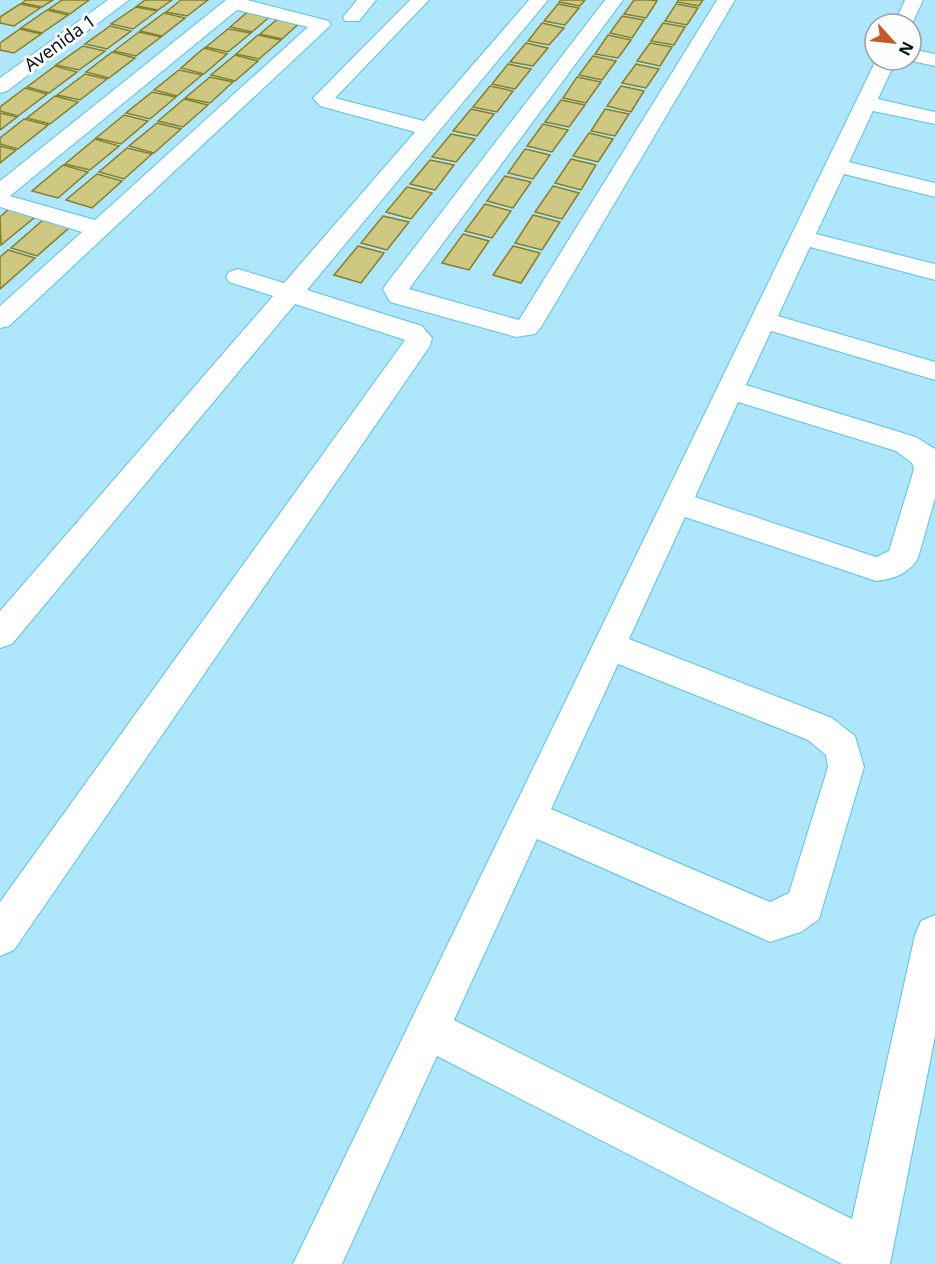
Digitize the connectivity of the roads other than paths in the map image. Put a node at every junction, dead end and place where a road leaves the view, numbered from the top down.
1 (120, 0) edge
2 (367, 0) edge
3 (420, 0) edge
4 (539, 0) edge
5 (614, 0) edge
6 (726, 0) edge
7 (913, 1) edge
8 (236, 2) edge
9 (935, 6) edge
10 (352, 17) dead end
11 (880, 72) edge
12 (0, 87) edge
13 (866, 103) junction
14 (935, 118) edge
15 (430, 129) junction
16 (836, 165) junction
17 (935, 190) edge
18 (0, 192) edge
19 (0, 200) edge
20 (99, 229) junction
21 (802, 238) junction
22 (935, 272) edge
23 (238, 277) dead end
24 (292, 294) junction
25 (0, 320) edge
26 (763, 320) junction
27 (935, 371) edge
28 (730, 390) junction
29 (677, 503) junction
30 (0, 634) edge
31 (609, 646) junction
32 (528, 817) junction
33 (935, 935) edge
34 (0, 936) edge
35 (428, 1029) junction
36 (867, 1258) edge
37 (317, 1264) edge

1 - 12 street, Avenida 1
2 - 10 street
3 - 15 street
4 - 15 street
5 - 6 street
7 - 9 street
8 - 18 street
8 - 20 street
11 - 13 street
13 - 14 street
13 - 16 street
15 - 24 street
16 - 17 street
16 - 21 street
19 - 20 street
20 - 25 street
21 - 22 street
21 - 26 street
23 - 24 street
24 - 30 street
24 - 34 street
26 - 27 street
26 - 28 street
28 - 29 street
28 - 29 street
29 - 31 street
31 - 32 street
31 - 32 street
32 - 35 street
33 - 36 street
35 - 36 street
35 - 37 street

